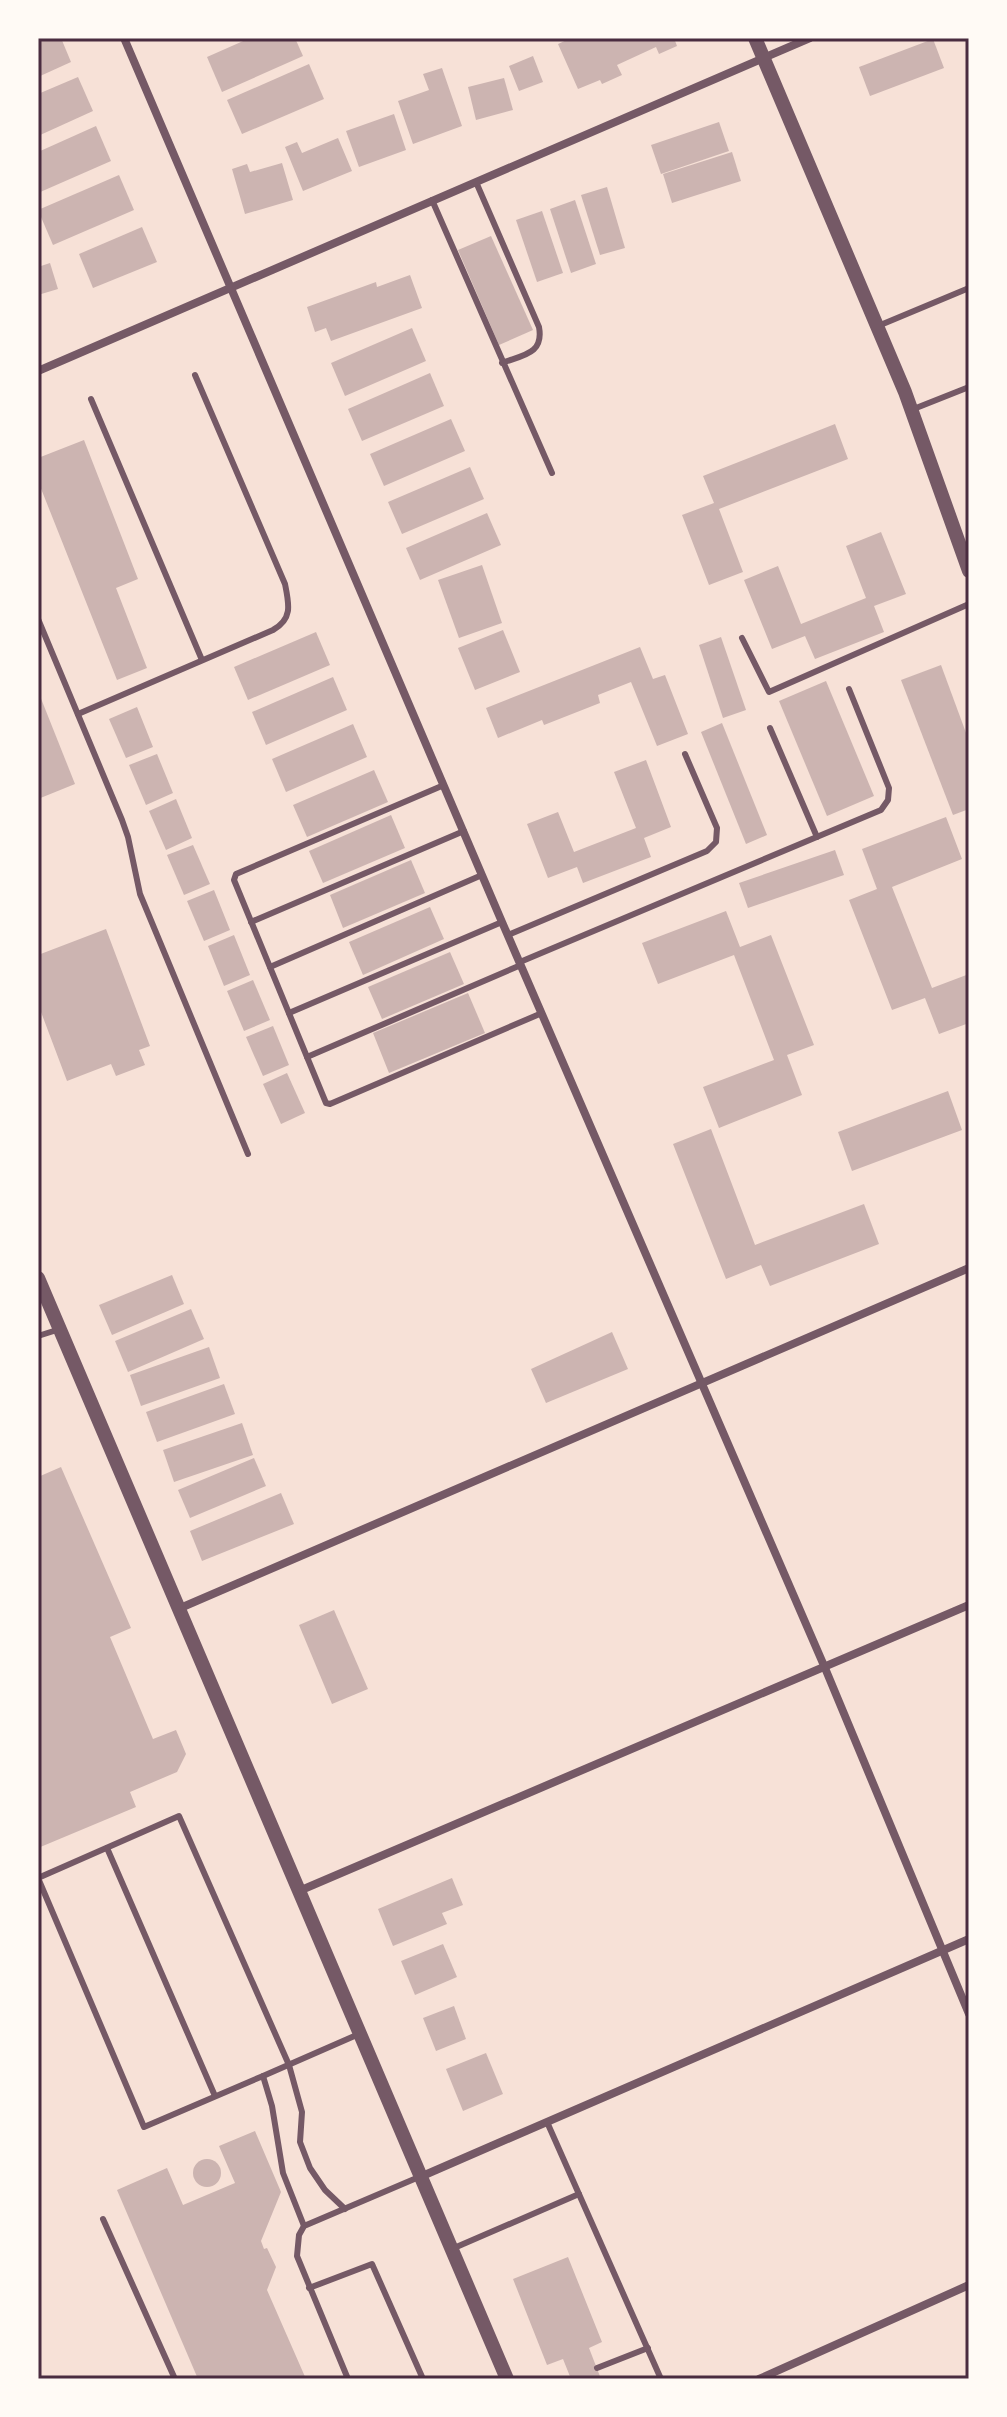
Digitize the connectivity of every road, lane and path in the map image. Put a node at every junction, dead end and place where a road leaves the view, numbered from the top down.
1 (124, 38) edge
2 (755, 38) edge
3 (810, 38) edge
4 (764, 57) junction
5 (476, 182) junction
6 (432, 200) junction
7 (230, 288) junction
8 (969, 288) edge
9 (877, 324) junction
10 (502, 363) junction
11 (38, 371) edge
12 (195, 375) dead end
13 (969, 387) edge
14 (91, 399) dead end
15 (911, 410) junction
16 (552, 473) dead end
17 (969, 571) edge
18 (969, 604) edge
19 (38, 619) edge
20 (742, 638) dead end
21 (202, 660) junction
22 (849, 689) dead end
23 (78, 714) junction
24 (770, 728) dead end
25 (685, 754) dead end
26 (444, 785) junction
27 (464, 831) junction
28 (817, 837) junction
29 (482, 875) junction
30 (251, 922) junction
31 (502, 922) junction
32 (508, 935) junction
33 (520, 964) junction
34 (270, 967) junction
35 (540, 1010) junction
36 (289, 1013) junction
37 (307, 1057) junction
38 (248, 1154) dead end
39 (969, 1268) edge
40 (38, 1278) edge
41 (60, 1329) junction
42 (38, 1336) edge
43 (701, 1383) junction
44 (969, 1605) edge
45 (177, 1609) junction
46 (825, 1668) junction
47 (107, 1848) junction
48 (299, 1891) junction
49 (969, 1939) edge
50 (941, 1950) junction
51 (969, 2014) edge
52 (359, 2034) junction
53 (289, 2065) junction
54 (263, 2076) junction
55 (215, 2096) junction
56 (547, 2122) junction
57 (419, 2177) junction
58 (579, 2194) junction
59 (345, 2209) junction
60 (103, 2219) dead end
61 (304, 2226) junction
62 (450, 2250) junction
63 (969, 2285) edge
64 (309, 2288) junction
65 (648, 2348) junction
66 (597, 2368) dead end
67 (175, 2379) edge
68 (348, 2379) edge
69 (423, 2379) edge
70 (507, 2379) edge
71 (661, 2379) edge
72 (759, 2379) edge

1 - 7 street
2 - 4 street
3 - 4 street
4 - 5 street
4 - 9 street
5 - 6 street
5 - 10 lane
6 - 7 street
6 - 10 lane
7 - 11 street
7 - 26 street
8 - 9 lane
9 - 15 street
10 - 16 lane
12 - 21 lane
13 - 15 lane
14 - 21 lane
15 - 17 street
18 - 20 lane
19 - 23 lane
21 - 23 lane
22 - 28 lane
23 - 38 lane
24 - 28 lane
25 - 32 lane
26 - 27 street
26 - 30 lane
27 - 29 street
27 - 30 lane
28 - 33 lane
29 - 31 street
29 - 34 lane
30 - 34 lane
31 - 32 street
31 - 36 lane
32 - 33 street
33 - 35 street
33 - 37 lane
34 - 36 lane
35 - 37 lane
35 - 43 street
36 - 37 lane
39 - 43 street
40 - 41 street
41 - 42 lane
41 - 45 street
43 - 45 street
43 - 46 street
44 - 46 street
45 - 48 street
46 - 48 street
46 - 50 street
47 - 53 lane
47 - 55 lane
47 - 55 lane
48 - 52 street
49 - 50 street
50 - 51 street
50 - 56 street
52 - 53 lane
52 - 57 street
53 - 54 lane
53 - 59 lane
54 - 55 lane
54 - 61 lane
56 - 57 street
56 - 58 lane
57 - 59 lane
57 - 62 street
58 - 62 lane
58 - 65 lane
59 - 61 lane
60 - 67 lane
61 - 64 lane
62 - 70 street
63 - 72 street
64 - 68 lane
64 - 69 lane
65 - 66 lane
65 - 71 lane

